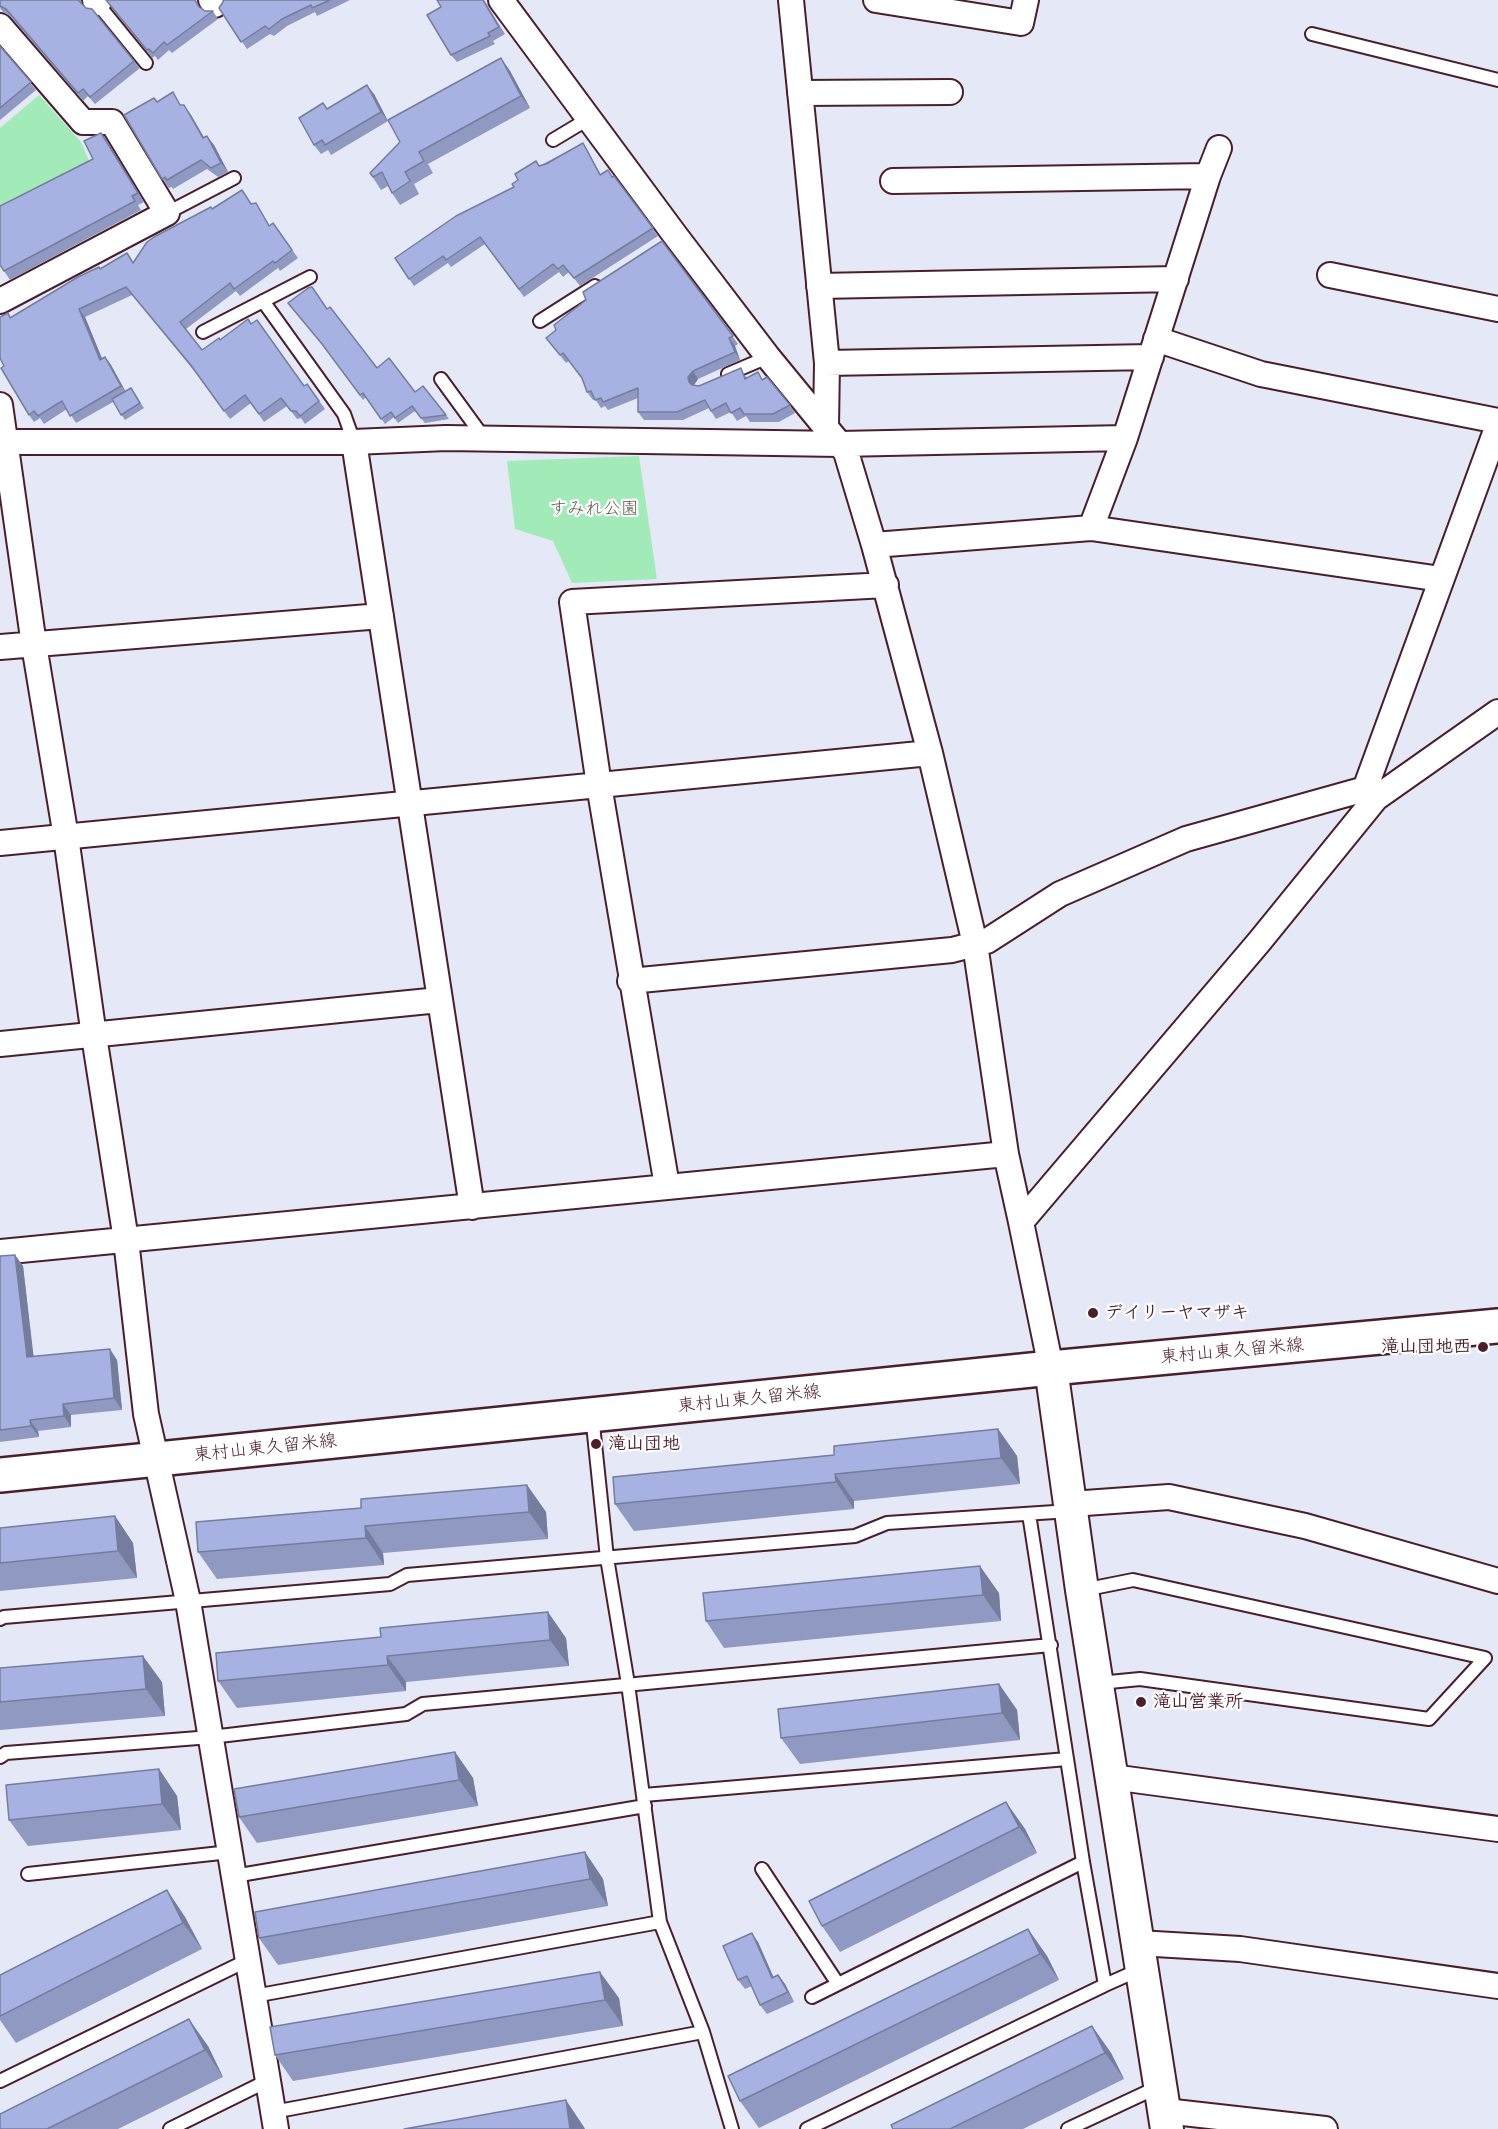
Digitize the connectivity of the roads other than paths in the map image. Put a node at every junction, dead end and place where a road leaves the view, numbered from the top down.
1 (501, 0) edge
2 (791, 0) edge
3 (876, 0) edge
4 (1026, 0) edge
5 (97, 1) edge
6 (0, 26) edge
7 (1312, 34) dead end
8 (146, 63) dead end
9 (1498, 80) edge
10 (950, 92) dead end
11 (800, 93) junction
12 (588, 119) junction
13 (553, 140) dead end
14 (1219, 148) dead end
15 (1208, 176) junction
16 (234, 178) dead end
17 (893, 181) dead end
18 (167, 213) junction
19 (1330, 275) dead end
20 (310, 277) dead end
21 (608, 278) edge
22 (1176, 279) junction
23 (819, 286) junction
24 (0, 301) edge
25 (263, 301) junction
26 (1498, 309) edge
27 (540, 321) dead end
28 (203, 332) dead end
29 (1153, 348) junction
30 (768, 357) junction
31 (827, 363) junction
32 (721, 377) edge
33 (441, 379) dead end
34 (0, 405) edge
35 (1498, 423) edge
36 (833, 435) junction
37 (484, 438) junction
38 (1125, 438) junction
39 (3, 442) edge
40 (354, 442) junction
41 (1091, 528) junction
42 (874, 544) junction
43 (1441, 579) junction
44 (886, 585) junction
45 (381, 616) junction
46 (34, 645) junction
47 (0, 647) edge
48 (1498, 711) edge
49 (930, 753) junction
50 (598, 786) junction
51 (1371, 794) junction
52 (408, 804) junction
53 (66, 837) junction
54 (0, 843) edge
55 (975, 945) junction
56 (630, 981) junction
57 (439, 1000) junction
58 (94, 1036) junction
59 (0, 1044) edge
60 (1006, 1154) junction
61 (667, 1186) junction
62 (472, 1207) junction
63 (1021, 1222) junction
64 (126, 1240) junction
65 (0, 1252) edge
66 (1498, 1326) edge
67 (1051, 1368) junction
68 (592, 1414) junction
69 (155, 1459) junction
70 (0, 1475) edge
71 (1071, 1508) junction
72 (1029, 1514) junction
73 (607, 1558) junction
74 (1498, 1581) edge
75 (1082, 1590) junction
76 (189, 1600) junction
77 (0, 1619) edge
78 (1051, 1645) junction
79 (1097, 1683) junction
80 (628, 1684) junction
81 (211, 1737) junction
82 (0, 1757) edge
83 (1067, 1759) junction
84 (1112, 1777) junction
85 (644, 1801) junction
86 (1498, 1829) edge
87 (230, 1852) junction
88 (1083, 1862) junction
89 (762, 1869) dead end
90 (28, 1874) dead end
91 (234, 1876) junction
92 (660, 1922) junction
93 (1140, 1956) junction
94 (248, 1960) junction
95 (838, 1984) junction
96 (1105, 1985) junction
97 (1498, 1986) edge
98 (254, 1996) junction
99 (812, 1997) dead end
100 (703, 2032) junction
101 (0, 2081) edge
102 (267, 2081) junction
103 (1165, 2108) edge
104 (274, 2121) edge
105 (170, 2129) edge
106 (732, 2129) edge
107 (807, 2129) edge
108 (1068, 2129) edge
109 (1324, 2129) edge

1 - 12 street
2 - 11 street
3 - 4 street
5 - 8 lane
6 - 18 street
7 - 9 lane
10 - 11 street
11 - 23 street
12 - 13 lane
12 - 30 street
14 - 15 street
15 - 17 street
15 - 22 street
16 - 18 lane
18 - 24 street
19 - 26 street
20 - 25 lane
21 - 27 lane
22 - 23 street
22 - 29 street
23 - 31 street
25 - 28 lane
25 - 40 lane
29 - 31 street
29 - 35 street
29 - 38 street
30 - 32 lane
30 - 36 street
31 - 36 street
33 - 37 lane
34 - 39 street
35 - 43 street
36 - 37 street
36 - 38 street
36 - 42 street
37 - 40 street
38 - 41 street
39 - 40 street
39 - 46 street
40 - 45 street
41 - 42 street
41 - 43 street
42 - 44 street
43 - 51 street
44 - 49 street
44 - 50 street
45 - 46 street
45 - 52 street
46 - 47 street
46 - 53 street
48 - 51 street
49 - 50 street
49 - 55 street
50 - 52 street
50 - 56 street
51 - 55 street
51 - 63 street
52 - 53 street
52 - 57 street
53 - 54 street
53 - 58 street
55 - 56 street
55 - 60 street
56 - 61 street
57 - 58 street
57 - 62 street
58 - 59 street
58 - 64 street
60 - 61 street
60 - 63 street
61 - 62 street
62 - 64 street
63 - 67 street
64 - 65 street
64 - 69 street
66 - 67 main road, 東村山東久留米線
67 - 68 main road, 東村山東久留米線
67 - 71 street
68 - 69 main road, 東村山東久留米線
68 - 73 lane
69 - 70 main road, 東村山東久留米線
69 - 76 street
71 - 72 lane
71 - 74 street
71 - 75 street
72 - 73 lane
72 - 78 lane
73 - 76 lane
73 - 80 lane
75 - 79 street
75 - 79 lane
76 - 77 lane
76 - 81 street
78 - 80 lane
78 - 83 lane
79 - 84 street
80 - 81 lane
80 - 85 lane
81 - 82 lane
81 - 87 street
83 - 85 lane
83 - 88 lane
84 - 86 street
84 - 93 street
85 - 91 lane
85 - 92 lane
87 - 90 lane
87 - 91 street
88 - 95 lane
88 - 96 lane
89 - 95 lane
91 - 94 street
92 - 98 lane
92 - 100 lane
93 - 96 lane
93 - 97 street
93 - 103 street
94 - 98 street
94 - 101 lane
95 - 99 lane
96 - 107 lane
98 - 102 street
100 - 104 lane
100 - 106 lane
102 - 104 street
102 - 105 lane
103 - 108 lane
103 - 109 street

